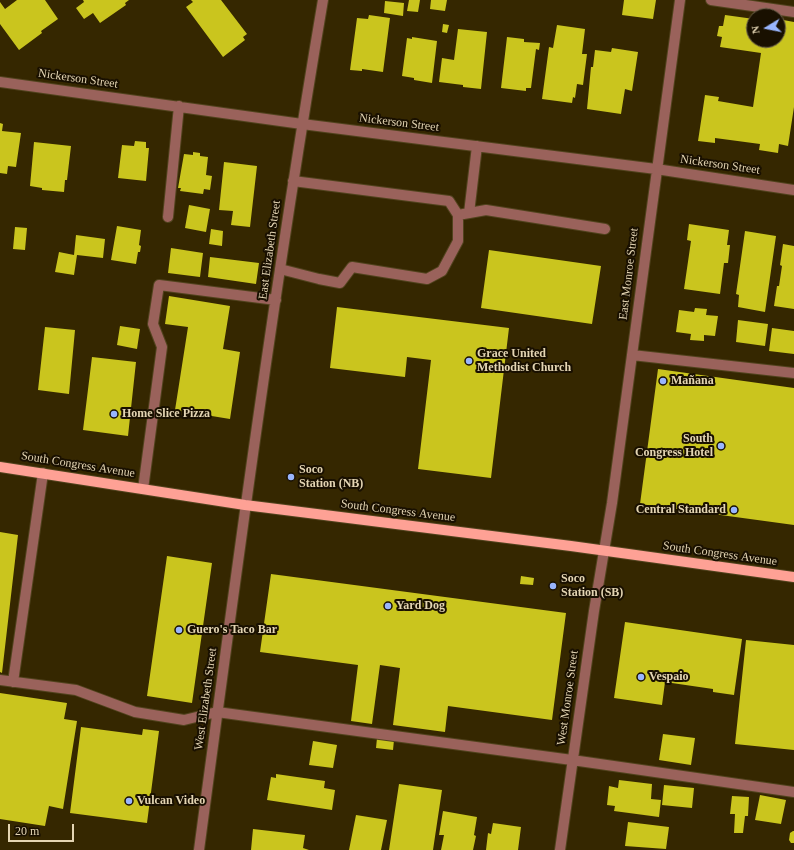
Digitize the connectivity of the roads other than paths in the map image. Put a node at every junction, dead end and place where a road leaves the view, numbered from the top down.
1 (323, 0) edge
2 (680, 0) edge
3 (711, 0) edge
4 (794, 12) edge
5 (0, 82) edge
6 (179, 106) junction
7 (302, 124) junction
8 (477, 146) junction
9 (656, 169) junction
10 (293, 181) junction
11 (794, 190) edge
12 (469, 213) junction
13 (458, 215) junction
14 (168, 217) dead end
15 (605, 229) dead end
16 (280, 269) junction
17 (276, 300) junction
18 (632, 355) junction
19 (794, 373) edge
20 (0, 466) edge
21 (43, 473) junction
22 (143, 489) junction
23 (245, 505) junction
24 (604, 551) junction
25 (794, 577) edge
26 (0, 680) edge
27 (13, 682) junction
28 (217, 712) junction
29 (572, 760) junction
30 (794, 792) edge
31 (198, 850) edge
32 (560, 850) edge

1 - 7 street, East Elizabeth Street
2 - 9 street, East Monroe Street
3 - 4 street
5 - 6 street, Nickerson Street
6 - 7 street, Nickerson Street
6 - 14 street
7 - 8 street, Nickerson Street
7 - 10 street, East Elizabeth Street
8 - 9 street, Nickerson Street
8 - 12 street
9 - 11 street, Nickerson Street
9 - 18 street, East Monroe Street
10 - 13 street
10 - 16 street, East Elizabeth Street
12 - 13 street
12 - 15 street
13 - 16 street
16 - 17 street, East Elizabeth Street
17 - 22 street
17 - 23 street, East Elizabeth Street
18 - 19 street
18 - 24 street, East Monroe Street
20 - 21 main road, South Congress Avenue
21 - 22 main road, South Congress Avenue
21 - 27 street
22 - 23 main road, South Congress Avenue
23 - 24 main road, South Congress Avenue
23 - 28 street, West Elizabeth Street
24 - 25 main road, South Congress Avenue
24 - 29 street, West Monroe Street
26 - 27 street
27 - 28 street
28 - 29 street
28 - 31 street, West Elizabeth Street
29 - 30 street
29 - 32 street, West Monroe Street

